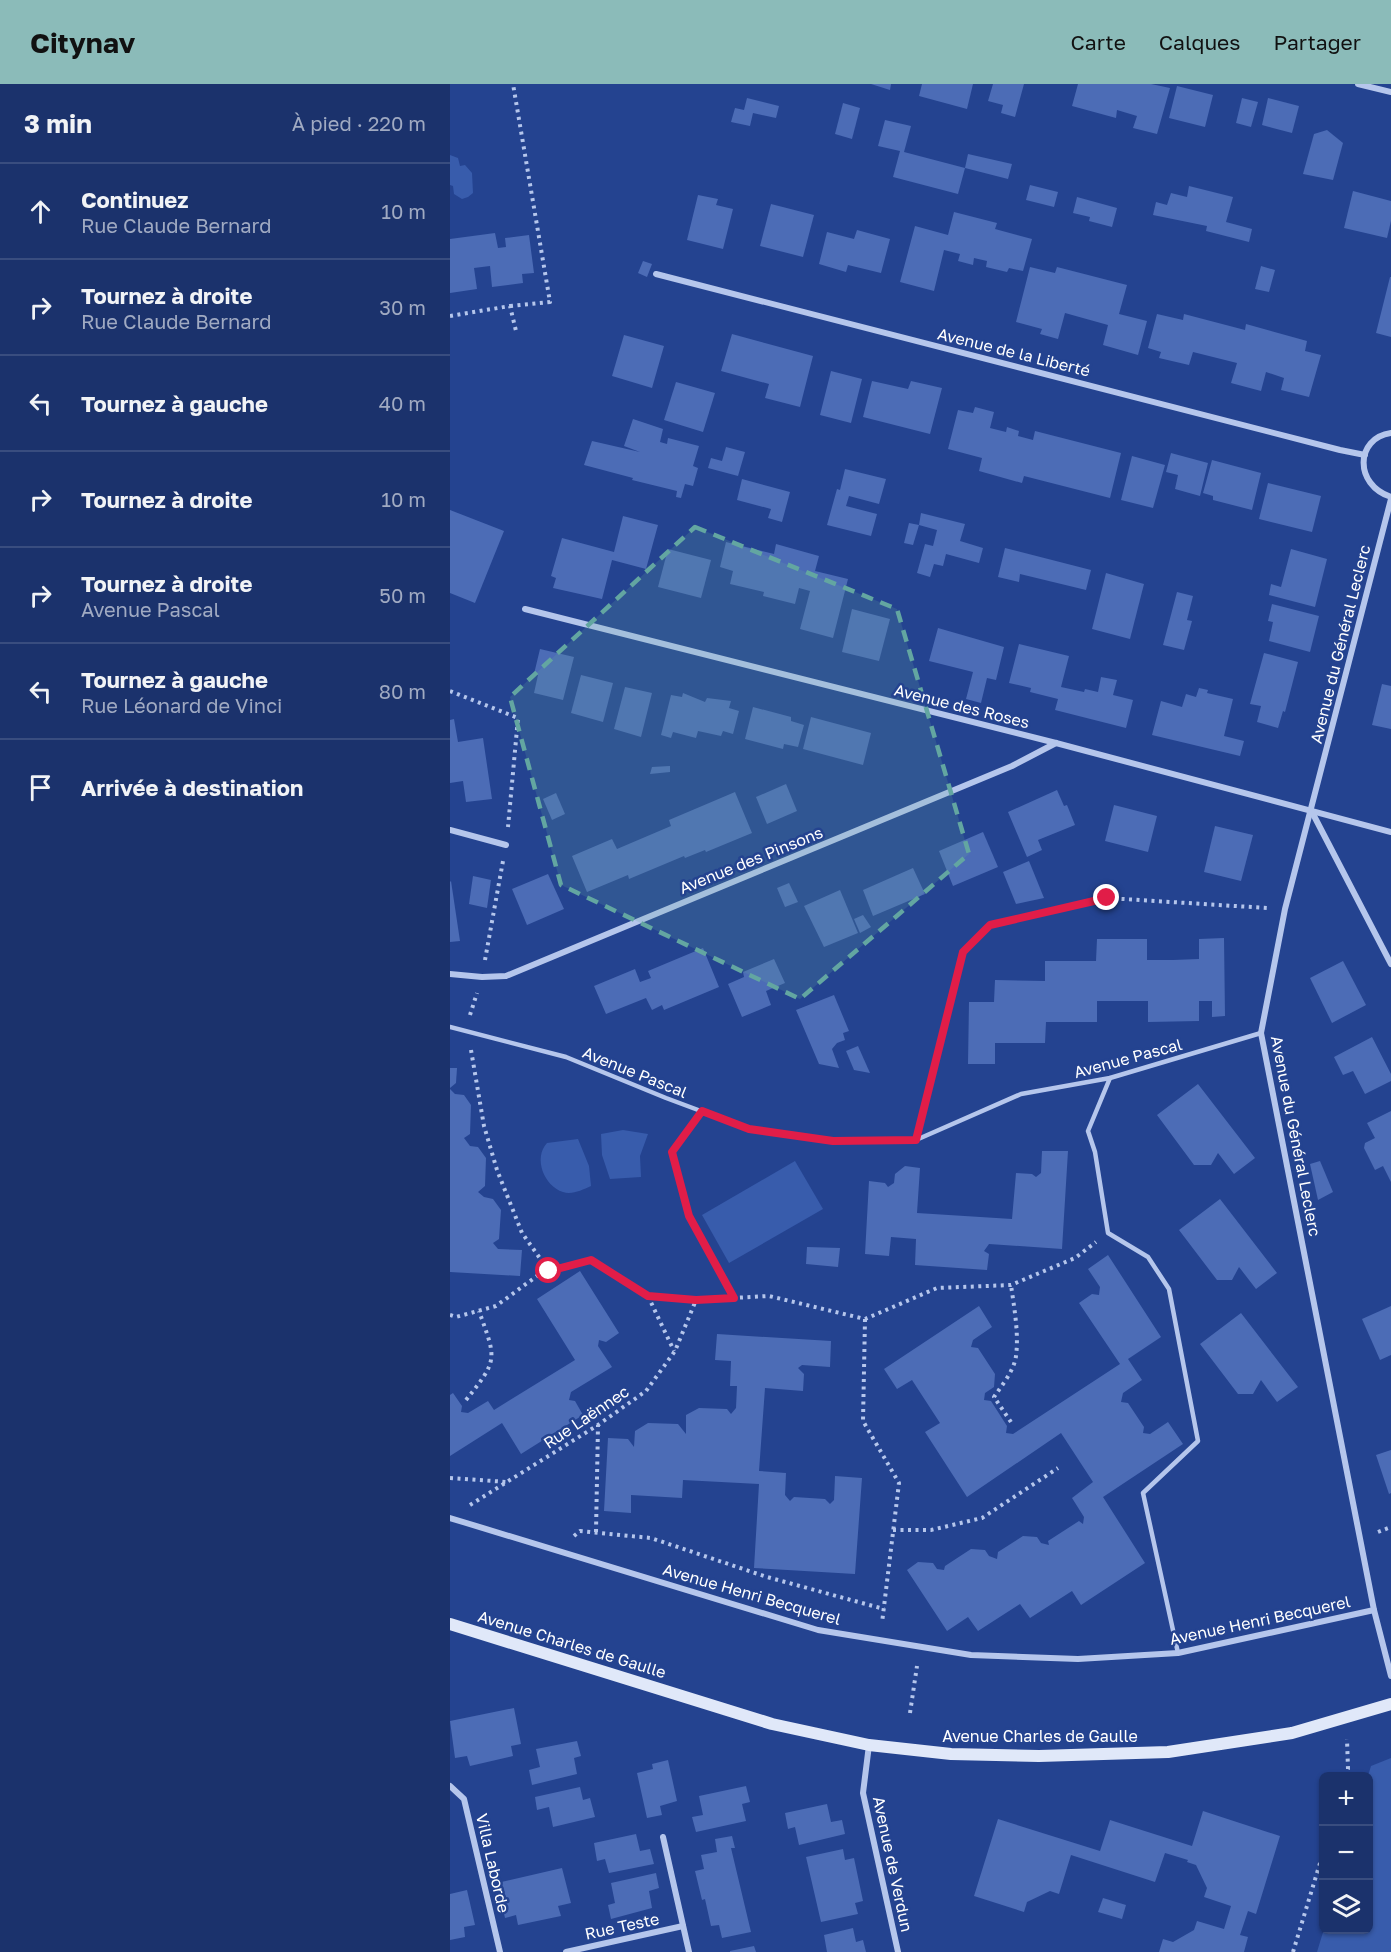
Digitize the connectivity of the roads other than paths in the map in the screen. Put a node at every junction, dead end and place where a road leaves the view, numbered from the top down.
1 (1358, 84) edge
2 (1391, 92) edge
3 (656, 274) dead end
4 (1391, 433) edge
5 (1365, 455) junction
6 (1391, 498) edge
7 (525, 609) dead end
8 (1056, 743) junction
9 (1312, 812) junction
10 (450, 830) edge
11 (1391, 832) edge
12 (506, 845) road end
13 (1391, 964) edge
14 (450, 974) edge
15 (450, 1027) edge
16 (1261, 1033) junction
17 (1110, 1078) junction
18 (450, 1518) edge
19 (1374, 1610) junction
20 (450, 1624) edge
21 (1178, 1653) junction
22 (1391, 1676) edge
23 (1391, 1704) edge
24 (869, 1745) junction
25 (450, 1786) edge
26 (663, 1837) dead end
27 (683, 1926) junction
28 (500, 1952) edge
29 (566, 1952) edge
30 (689, 1952) edge
31 (898, 1952) edge

1 - 2 street
3 - 5 street, Avenue de la Liberté
4 - 5 street
5 - 6 street
6 - 9 street, Avenue du Général Leclerc
7 - 8 street, Avenue des Roses
8 - 9 street, Avenue des Roses
8 - 14 street, Avenue des Pinsons
9 - 11 street, Avenue des Roses
9 - 13 street
9 - 16 street, Avenue du Général Leclerc
10 - 12 street
15 - 17 lane, Avenue Pascal
16 - 17 lane, Avenue Pascal
16 - 19 street, Avenue du Général Leclerc
17 - 21 lane
18 - 21 street, Avenue Henri Becquerel
19 - 21 street, Avenue Henri Becquerel
19 - 22 street, Avenue du Général Leclerc
20 - 24 street, Avenue Charles de Gaulle
23 - 24 street, Avenue Charles de Gaulle
24 - 31 street, Avenue de Verdun
25 - 28 street, Villa Laborde
26 - 27 street, Rue Teste
27 - 29 street, Rue Teste
27 - 30 street, Rue Teste

